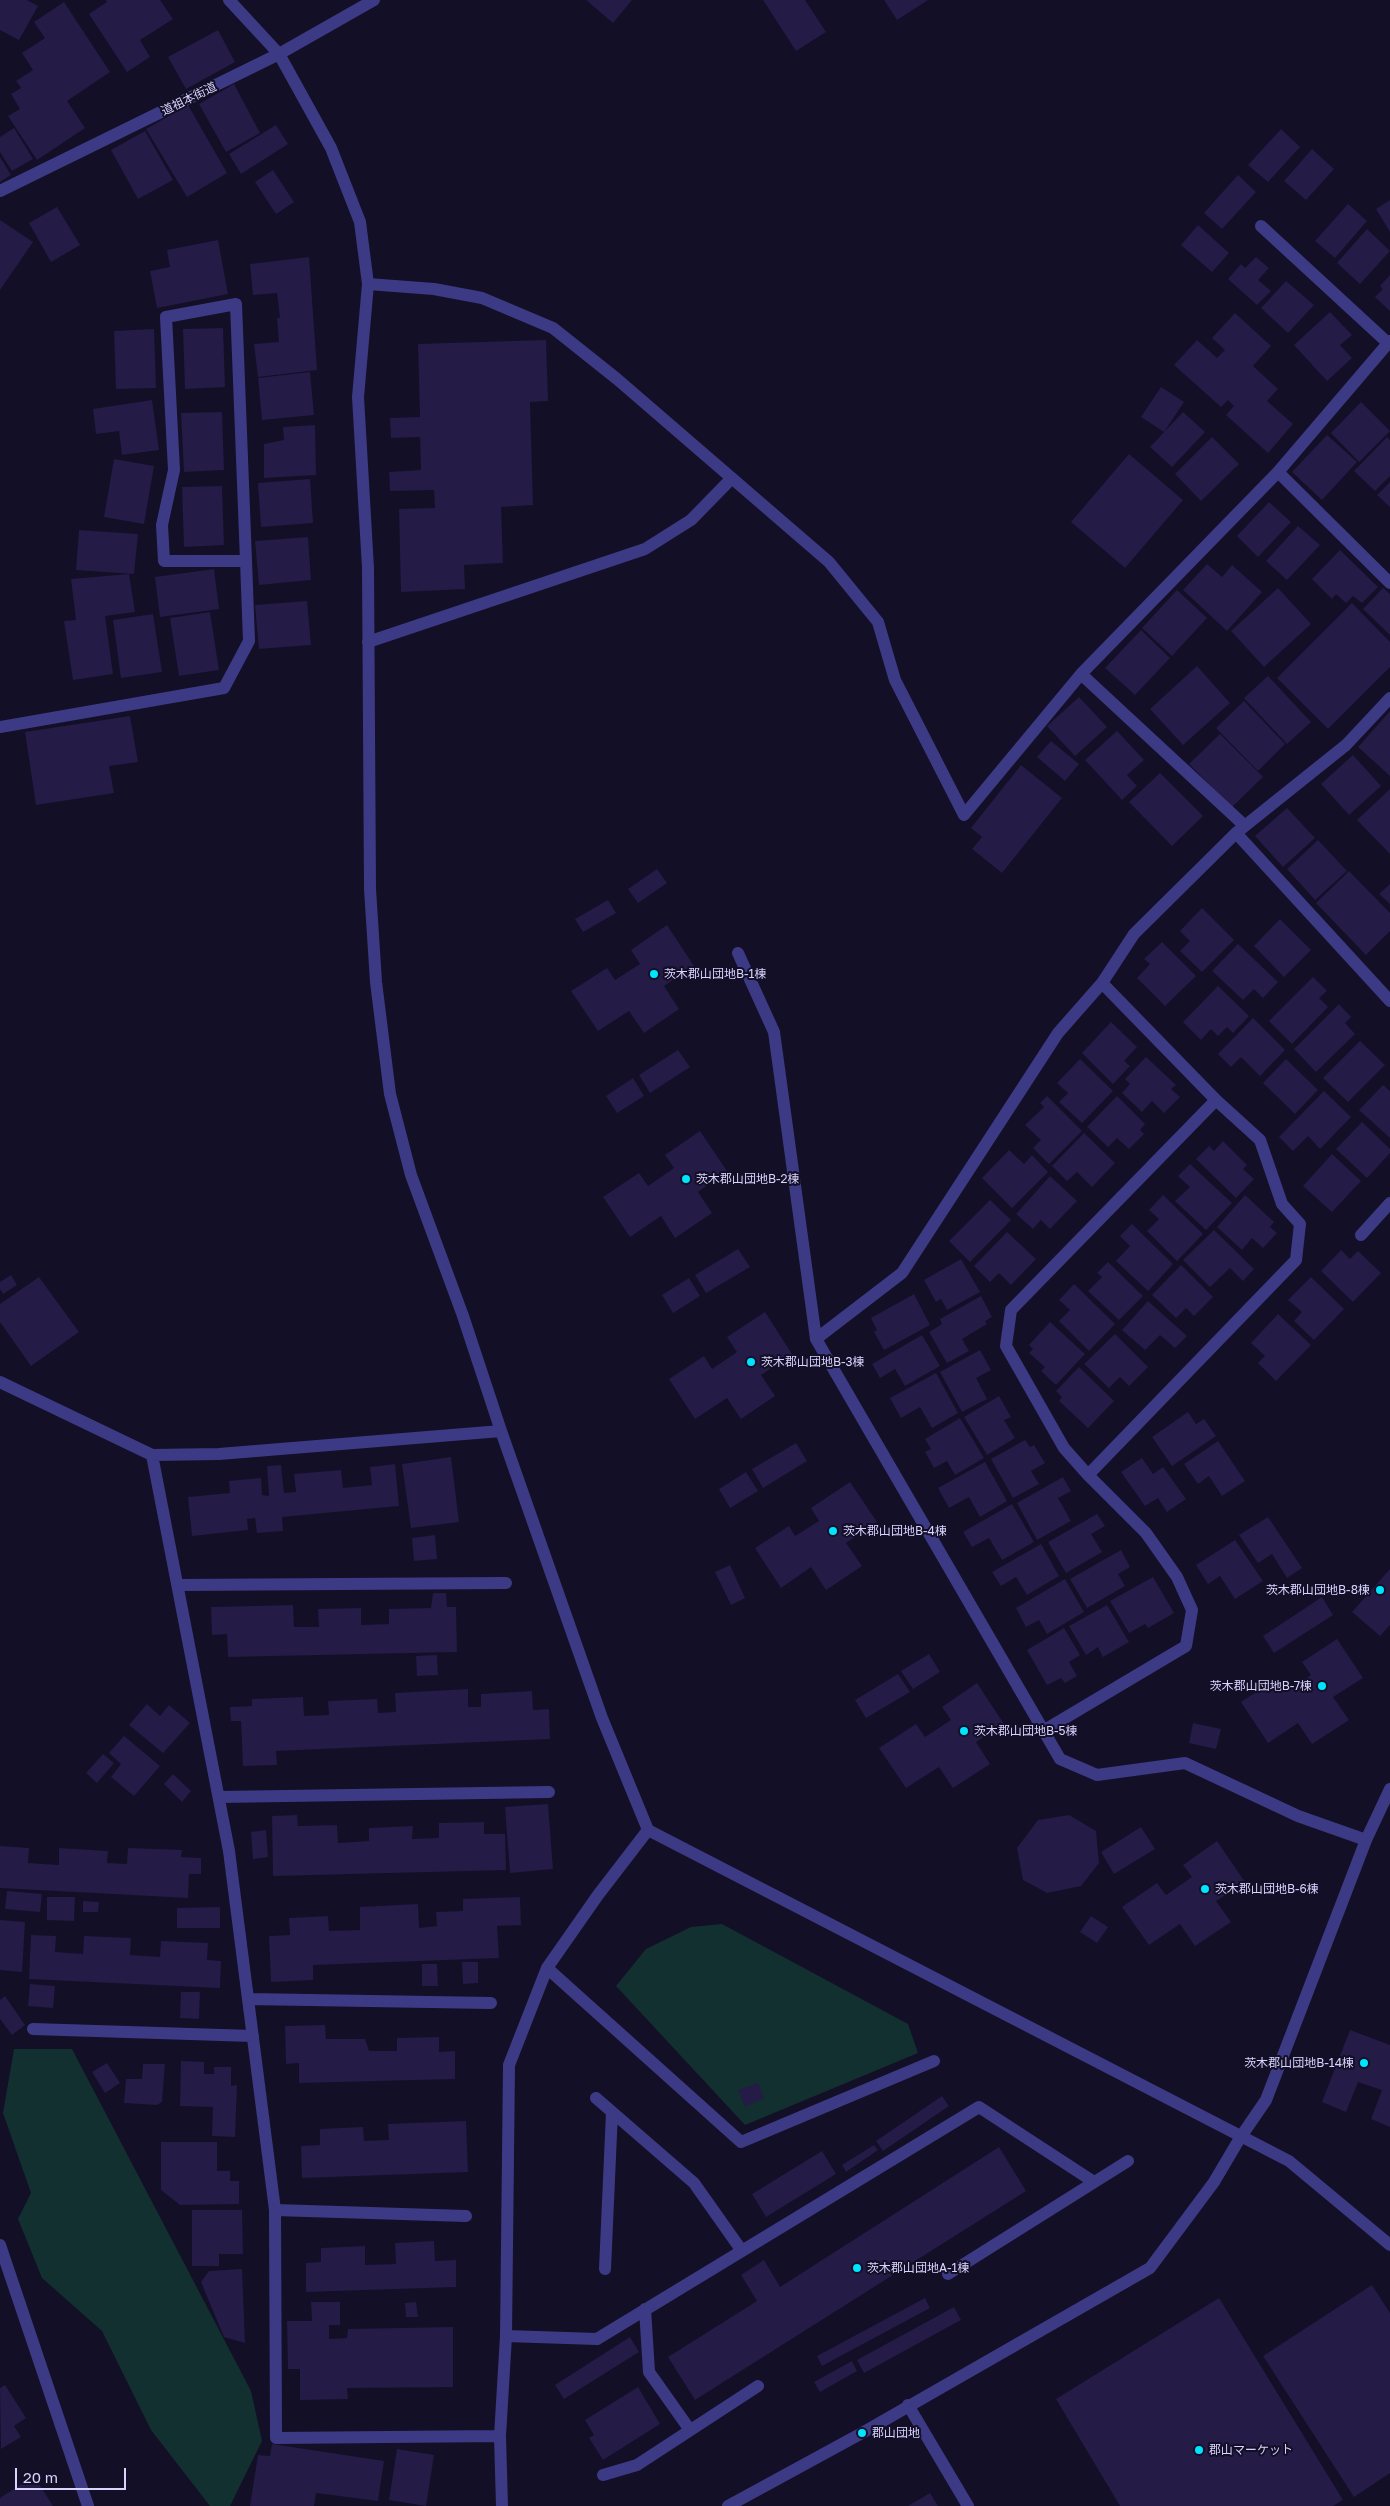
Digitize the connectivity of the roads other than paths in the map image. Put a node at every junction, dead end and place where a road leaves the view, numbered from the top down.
1 (229, 0) edge
2 (374, 0) edge
3 (279, 54) junction
4 (0, 191) edge
5 (1261, 226) dead end
6 (368, 284) junction
7 (1389, 342) edge
8 (1278, 472) junction
9 (732, 478) junction
10 (246, 561) junction
11 (1390, 583) edge
12 (368, 642) junction
13 (1081, 674) junction
14 (1390, 698) edge
15 (0, 727) edge
16 (1241, 830) junction
17 (738, 953) dead end
18 (1102, 982) junction
19 (1390, 1001) edge
20 (1216, 1100) junction
21 (1390, 1203) edge
22 (1361, 1235) dead end
23 (816, 1339) junction
24 (0, 1382) edge
25 (501, 1430) junction
26 (152, 1455) junction
27 (1088, 1475) junction
28 (506, 1583) dead end
29 (178, 1585) junction
30 (1043, 1731) junction
31 (1390, 1789) edge
32 (549, 1792) dead end
33 (219, 1797) junction
34 (648, 1830) junction
35 (1366, 1840) junction
36 (547, 1968) junction
37 (248, 1999) junction
38 (491, 2003) dead end
39 (33, 2028) dead end
40 (253, 2036) junction
41 (934, 2061) dead end
42 (596, 2098) dead end
43 (612, 2112) junction
44 (1240, 2138) junction
45 (1128, 2161) dead end
46 (1094, 2182) junction
47 (275, 2210) junction
48 (466, 2216) dead end
49 (1390, 2244) edge
50 (0, 2246) edge
51 (742, 2251) junction
52 (605, 2268) dead end
53 (948, 2274) dead end
54 (645, 2310) junction
55 (506, 2336) junction
56 (758, 2386) dead end
57 (908, 2405) junction
58 (690, 2430) junction
59 (500, 2436) junction
60 (603, 2475) dead end
61 (88, 2506) edge
62 (502, 2506) edge
63 (728, 2506) edge
64 (968, 2506) edge

1 - 3 street
2 - 3 street, 道祖本街道
3 - 4 street, 道祖本街道
3 - 6 street
5 - 7 street
6 - 9 street
6 - 12 street
7 - 8 street
8 - 11 street
8 - 13 street
9 - 12 street
9 - 13 street
10 - 10 street
10 - 15 street
12 - 25 street
13 - 16 street
14 - 16 street
16 - 18 street
16 - 19 street
17 - 23 street
18 - 20 street
18 - 23 street
20 - 27 street
20 - 27 street
21 - 22 street
23 - 30 street
24 - 26 street
25 - 26 street
25 - 34 street
26 - 29 street
27 - 30 street
28 - 29 street
29 - 33 street
30 - 35 street
31 - 35 street
32 - 33 street
33 - 37 street
34 - 36 street
34 - 44 street
35 - 44 street
36 - 41 street
36 - 55 street
37 - 38 street
37 - 40 street
39 - 40 street
40 - 47 street
42 - 43 street
43 - 51 street
43 - 52 street
44 - 49 street
44 - 57 street
45 - 46 street
46 - 51 street
46 - 53 street
47 - 48 street
47 - 59 street
50 - 61 street
51 - 54 street
54 - 55 street
54 - 58 street
55 - 59 street
56 - 58 street
57 - 63 street
57 - 64 street
58 - 60 street
59 - 62 street

